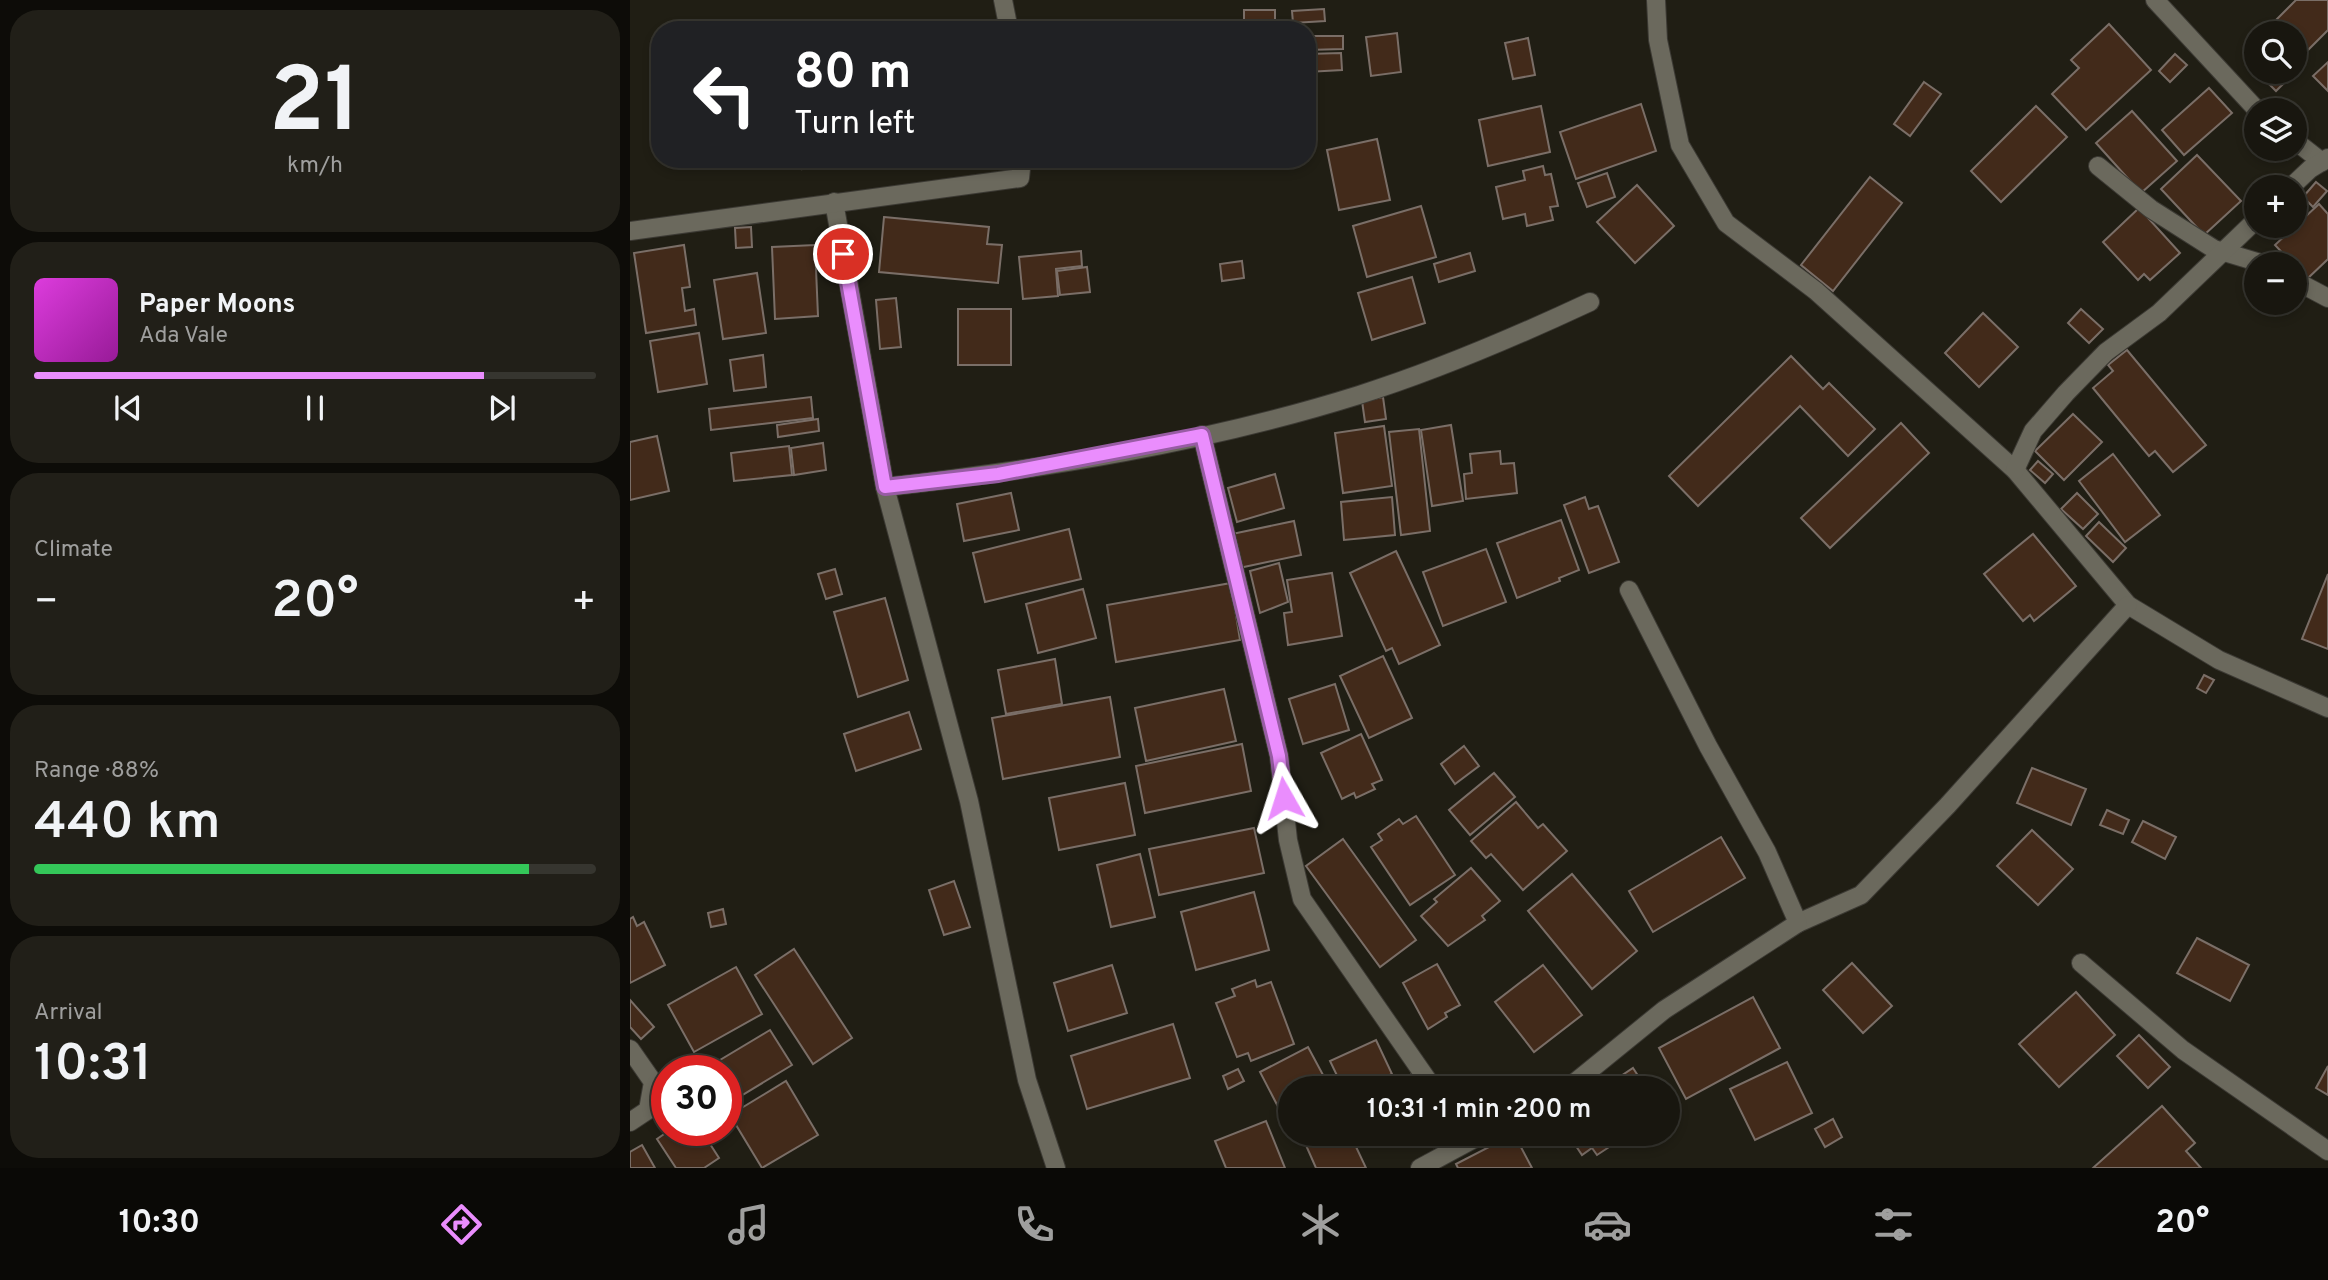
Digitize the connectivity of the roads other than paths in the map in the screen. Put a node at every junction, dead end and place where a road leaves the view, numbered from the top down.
1 (1003, 0) edge
2 (1656, 0) edge
3 (2155, 0) edge
4 (1007, 21) edge
5 (2246, 98) edge
6 (2307, 148) edge
7 (2325, 160) edge
8 (2098, 166) dead end
9 (1021, 168) edge
10 (2306, 175) edge
11 (834, 202) junction
12 (630, 231) edge
13 (2244, 231) edge
14 (2222, 252) junction
15 (2244, 258) edge
16 (2307, 287) edge
17 (2328, 298) edge
18 (1590, 302) dead end
19 (1202, 435) junction
20 (2015, 470) junction
21 (885, 487) junction
22 (1629, 590) dead end
23 (2128, 605) junction
24 (2328, 708) edge
25 (1798, 923) junction
26 (2081, 963) dead end
27 (630, 1049) edge
28 (1425, 1076) edge
29 (1583, 1076) edge
30 (630, 1122) edge
31 (1452, 1146) edge
32 (1459, 1146) edge
33 (2328, 1151) edge
34 (1056, 1168) edge
35 (1420, 1168) edge
36 (1447, 1168) edge

1 - 4 street
2 - 20 street
3 - 5 street
6 - 7 street
7 - 10 street
8 - 14 street
9 - 11 street
11 - 12 street
11 - 21 street
13 - 14 street
14 - 15 street
14 - 20 street
16 - 17 street
18 - 19 street
19 - 21 street
19 - 28 street
20 - 23 street
21 - 34 street
22 - 25 street
23 - 24 street
23 - 25 street
25 - 29 street
26 - 33 street
27 - 30 street
31 - 35 street
32 - 36 street

